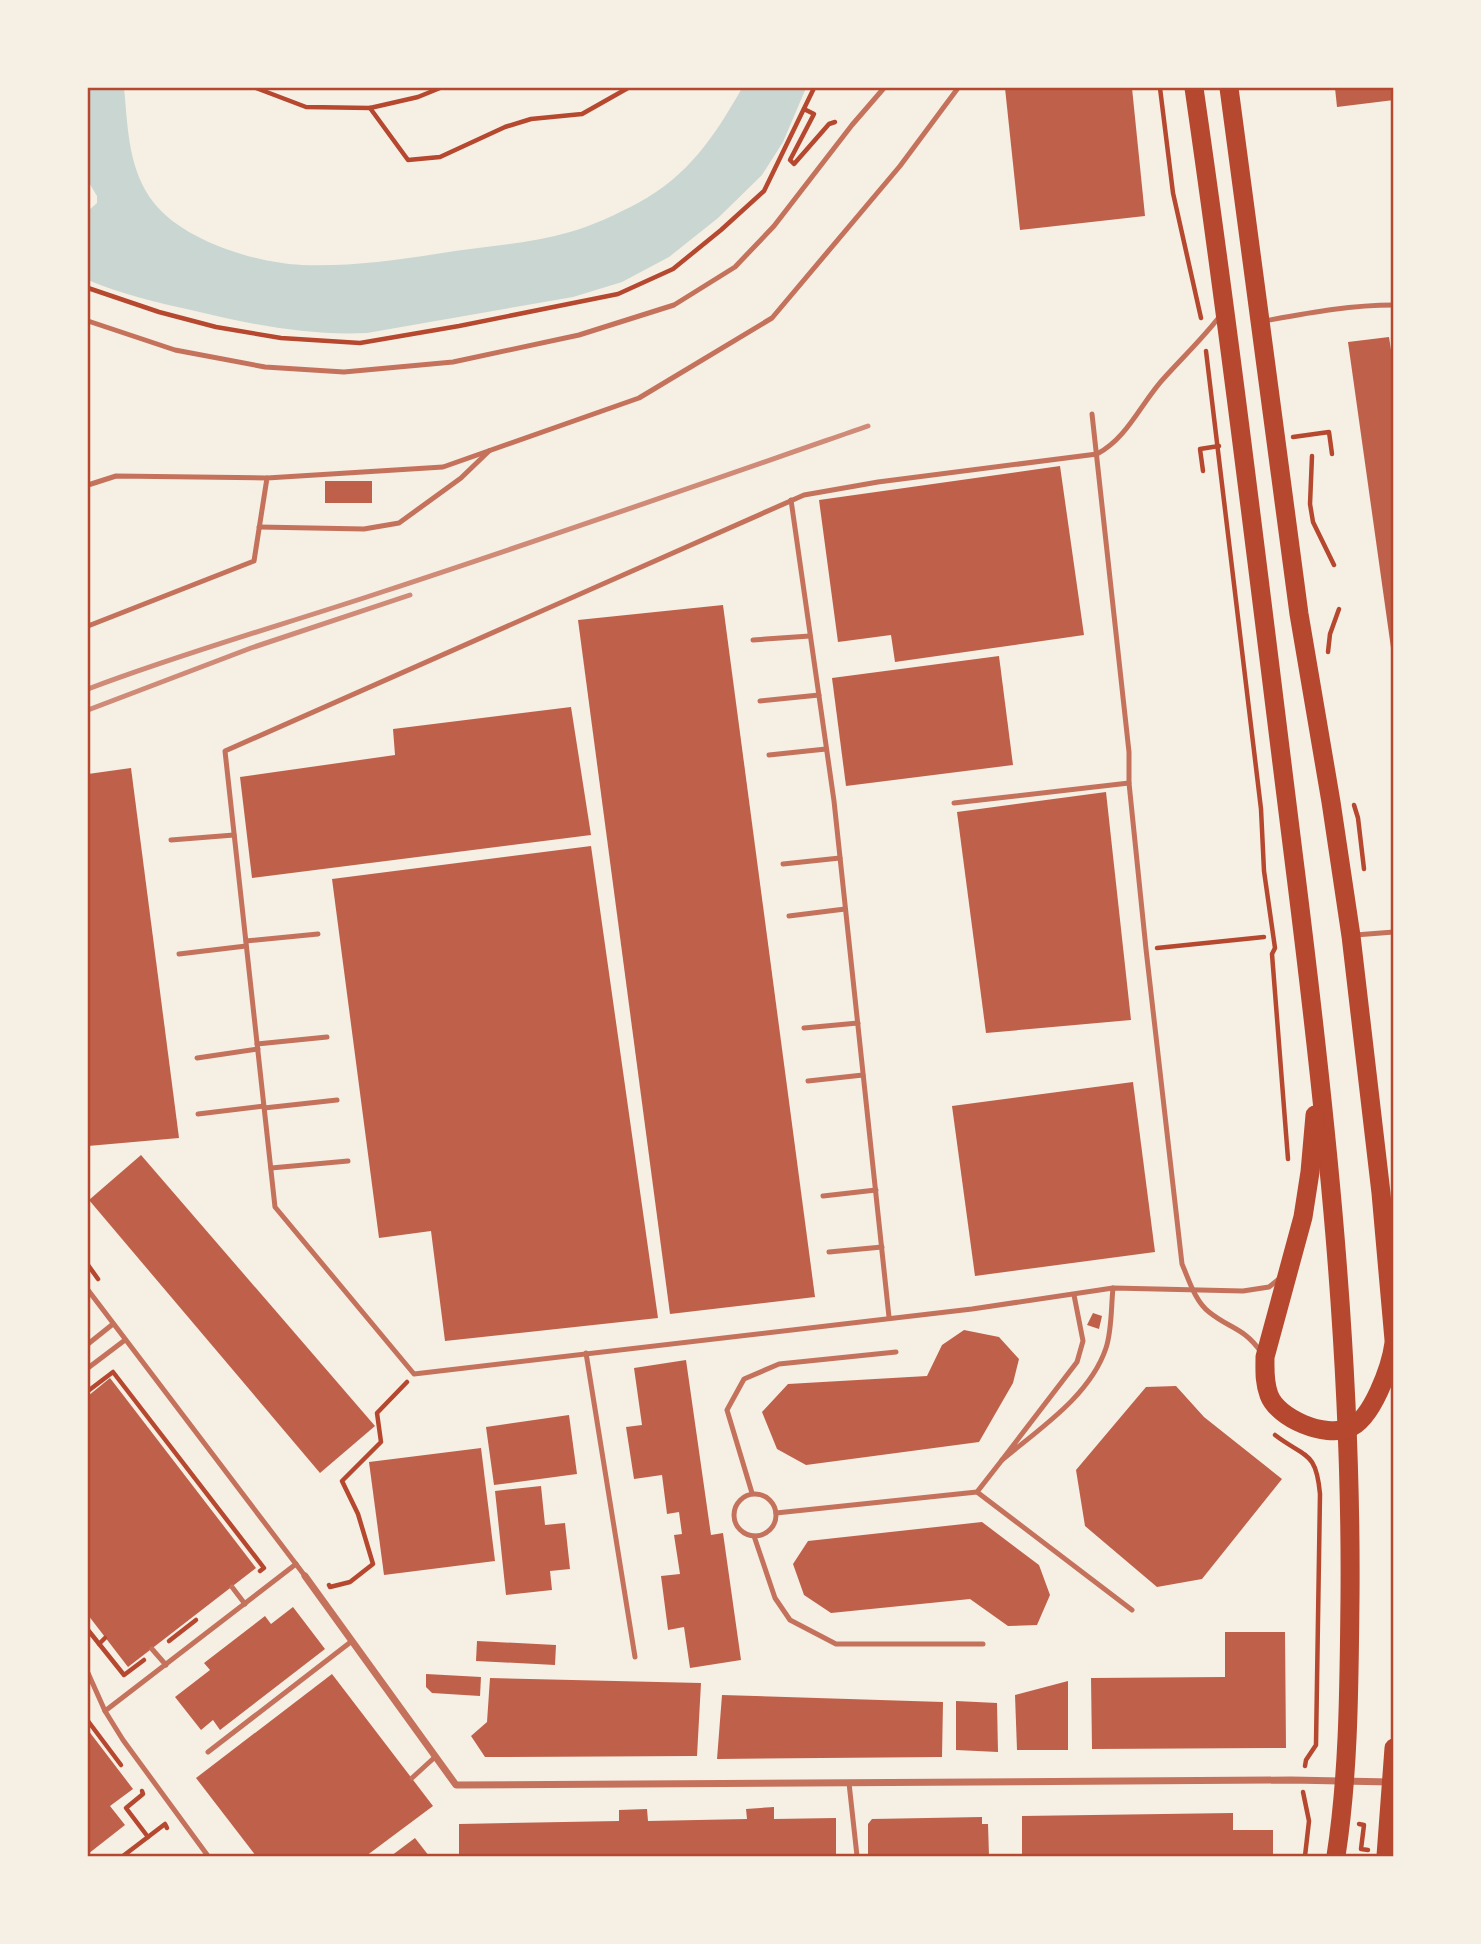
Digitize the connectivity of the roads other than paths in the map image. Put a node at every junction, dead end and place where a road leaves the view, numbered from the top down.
1 (884, 88) edge
2 (958, 88) edge
3 (1194, 88) edge
4 (1229, 88) edge
5 (1394, 305) edge
6 (1225, 309) junction
7 (88, 321) edge
8 (1261, 321) junction
9 (1092, 414) dead end
10 (490, 450) junction
11 (1097, 454) junction
12 (267, 478) junction
13 (88, 485) edge
14 (790, 500) junction
15 (259, 527) junction
16 (88, 626) edge
17 (810, 636) junction
18 (753, 640) dead end
19 (819, 695) junction
20 (760, 701) dead end
21 (826, 749) junction
22 (769, 755) dead end
23 (1129, 783) junction
24 (954, 803) dead end
25 (234, 835) junction
26 (171, 840) dead end
27 (840, 858) junction
28 (783, 864) dead end
29 (845, 909) junction
30 (789, 916) dead end
31 (1394, 932) edge
32 (318, 934) dead end
33 (1351, 936) junction
34 (246, 943) junction
35 (179, 954) dead end
36 (858, 1023) junction
37 (804, 1028) dead end
38 (327, 1037) dead end
39 (258, 1046) junction
40 (197, 1058) dead end
41 (1319, 1066) junction
42 (863, 1075) junction
43 (808, 1081) dead end
44 (337, 1100) dead end
45 (264, 1107) junction
46 (198, 1114) dead end
47 (348, 1161) dead end
48 (271, 1168) junction
49 (876, 1190) junction
50 (1387, 1192) edge
51 (822, 1196) dead end
52 (882, 1247) junction
53 (829, 1252) dead end
54 (1290, 1270) junction
55 (1113, 1288) junction
56 (88, 1290) edge
57 (1194, 1290) junction
58 (1074, 1294) junction
59 (889, 1317) junction
60 (113, 1324) junction
61 (125, 1340) junction
62 (1394, 1342) edge
63 (88, 1344) edge
64 (896, 1352) dead end
65 (586, 1353) junction
66 (1265, 1357) junction
67 (88, 1368) edge
68 (1348, 1429) junction
69 (1002, 1460) junction
70 (977, 1492) junction
71 (752, 1493) junction
72 (776, 1513) junction
73 (754, 1536) junction
74 (296, 1564) junction
75 (305, 1576) joint
76 (232, 1587) dead end
77 (245, 1604) junction
78 (1132, 1610) dead end
79 (352, 1641) junction
80 (983, 1644) dead end
81 (152, 1649) dead end
82 (635, 1657) dead end
83 (166, 1665) junction
84 (88, 1673) edge
85 (104, 1711) junction
86 (1394, 1748) edge
87 (208, 1752) dead end
88 (435, 1757) junction
89 (412, 1778) dead end
90 (1344, 1782) junction
91 (849, 1783) junction
92 (1392, 1792) edge
93 (208, 1857) edge
94 (857, 1857) edge
95 (1336, 1857) edge
96 (1386, 1857) edge

1 - 7 lane
2 - 10 lane
3 - 6 highway
4 - 8 highway
5 - 8 lane
6 - 11 lane
6 - 41 highway
8 - 33 highway
9 - 11 lane
10 - 12 lane
10 - 15 lane
11 - 14 lane
11 - 23 lane
12 - 13 lane
12 - 15 lane
14 - 17 lane
14 - 25 lane
15 - 16 lane
17 - 18 lane
17 - 19 lane
19 - 20 lane
19 - 21 lane
21 - 22 lane
21 - 27 lane
23 - 24 lane
23 - 57 lane
25 - 26 lane
25 - 34 lane
27 - 28 lane
27 - 29 lane
29 - 30 lane
29 - 36 lane
31 - 33 lane
32 - 34 lane
33 - 50 highway
34 - 35 lane
34 - 39 lane
36 - 37 lane
36 - 42 lane
38 - 39 lane
39 - 40 lane
39 - 45 lane
41 - 54 highway
41 - 68 highway
42 - 43 lane
42 - 49 lane
44 - 45 lane
45 - 46 lane
45 - 48 lane
47 - 48 lane
48 - 65 lane
49 - 51 lane
49 - 52 lane
50 - 62 highway
52 - 53 lane
52 - 59 lane
54 - 57 lane
54 - 66 highway
55 - 57 lane
55 - 58 lane
55 - 69 lane
56 - 60 lane
57 - 66 lane
58 - 59 lane
58 - 69 lane
59 - 65 lane
60 - 61 lane
60 - 63 lane
61 - 67 lane
61 - 74 lane
62 - 68 highway
64 - 71 lane
65 - 82 lane
66 - 68 highway
68 - 90 highway
69 - 70 lane
70 - 72 lane
70 - 78 lane
71 - 72 lane
71 - 73 lane
72 - 73 lane
73 - 80 lane
74 - 75 lane
74 - 77 lane
75 - 79 street
76 - 77 lane
77 - 83 lane
79 - 87 lane
79 - 88 street
81 - 83 lane
83 - 85 lane
84 - 85 lane
85 - 93 lane
86 - 92 highway
88 - 89 lane
88 - 91 street
90 - 91 street
90 - 92 street
90 - 95 highway
91 - 94 lane
92 - 96 highway

